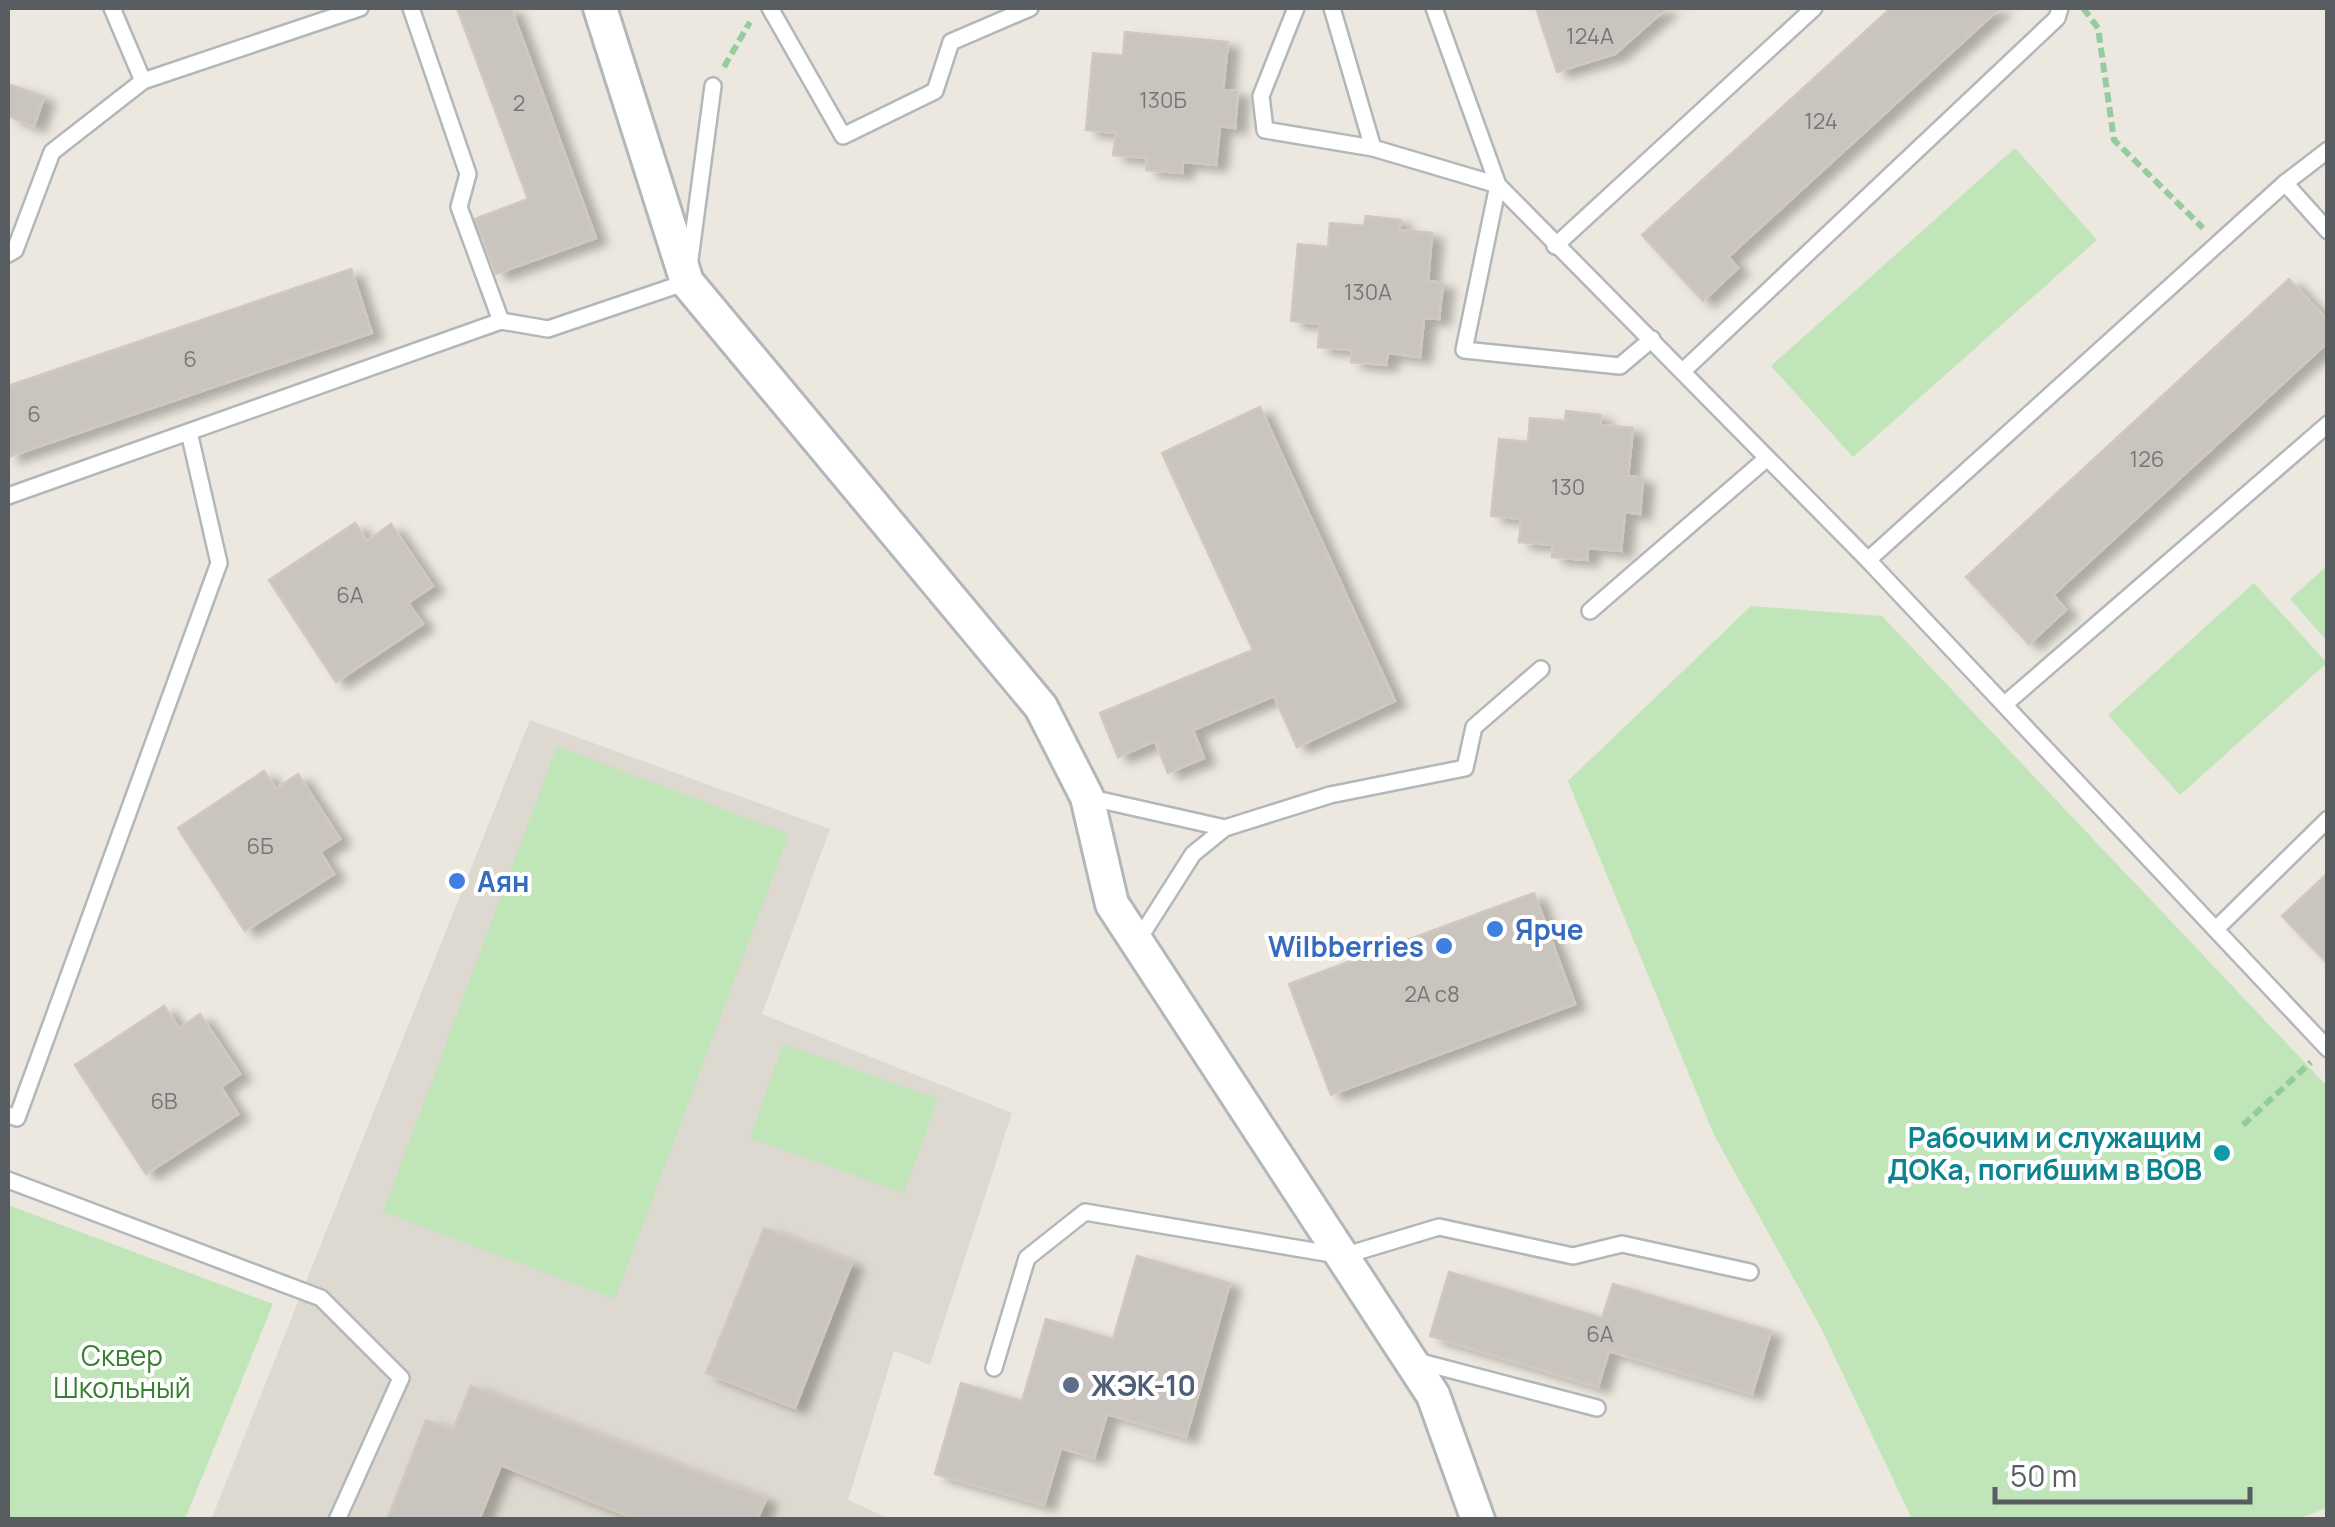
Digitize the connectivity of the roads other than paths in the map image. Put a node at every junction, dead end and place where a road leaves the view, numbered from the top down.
1 (112, 8) edge
2 (360, 8) edge
3 (411, 8) edge
4 (600, 8) edge
5 (770, 8) edge
6 (1030, 8) edge
7 (1296, 8) edge
8 (1332, 8) edge
9 (1434, 8) edge
10 (1814, 8) edge
11 (2060, 8) edge
12 (143, 81) junction
13 (713, 86) road end
14 (1373, 148) junction
15 (2328, 150) edge
16 (2284, 183) junction
17 (1498, 185) junction
18 (2328, 231) edge
19 (1555, 246) junction
20 (8, 254) edge
21 (687, 282) junction
22 (502, 321) junction
23 (1652, 338) junction
24 (1683, 371) junction
25 (2328, 424) edge
26 (188, 432) junction
27 (1766, 459) junction
28 (8, 496) edge
29 (1868, 560) junction
30 (1590, 612) dead end
31 (1541, 669) dead end
32 (2005, 704) junction
33 (1087, 798) junction
34 (2328, 818) edge
35 (1225, 828) junction
36 (2216, 928) junction
37 (1137, 942) junction
38 (2327, 1048) edge
39 (8, 1114) edge
40 (8, 1180) edge
41 (1343, 1256) junction
42 (1750, 1272) dead end
43 (1411, 1360) junction
44 (994, 1368) dead end
45 (1597, 1408) dead end
46 (337, 1520) edge
47 (1478, 1520) edge

1 - 12 lane
2 - 12 lane
3 - 22 lane
4 - 21 street
5 - 6 lane
7 - 14 lane
8 - 14 lane
9 - 17 lane
10 - 19 lane
11 - 24 lane
12 - 20 lane
13 - 21 lane
14 - 17 lane
15 - 16 lane
16 - 18 lane
16 - 29 lane
17 - 19 lane
17 - 23 lane
19 - 23 lane
21 - 22 lane
21 - 33 street
22 - 26 lane
23 - 24 lane
24 - 27 lane
25 - 32 lane
26 - 28 lane
26 - 39 lane
27 - 29 lane
27 - 30 lane
29 - 32 lane
31 - 35 lane
32 - 36 lane
33 - 35 lane
33 - 37 street
34 - 36 lane
35 - 37 lane
36 - 38 lane
37 - 41 street
40 - 46 lane
41 - 42 lane
41 - 43 street
41 - 44 lane
43 - 45 lane
43 - 47 street

